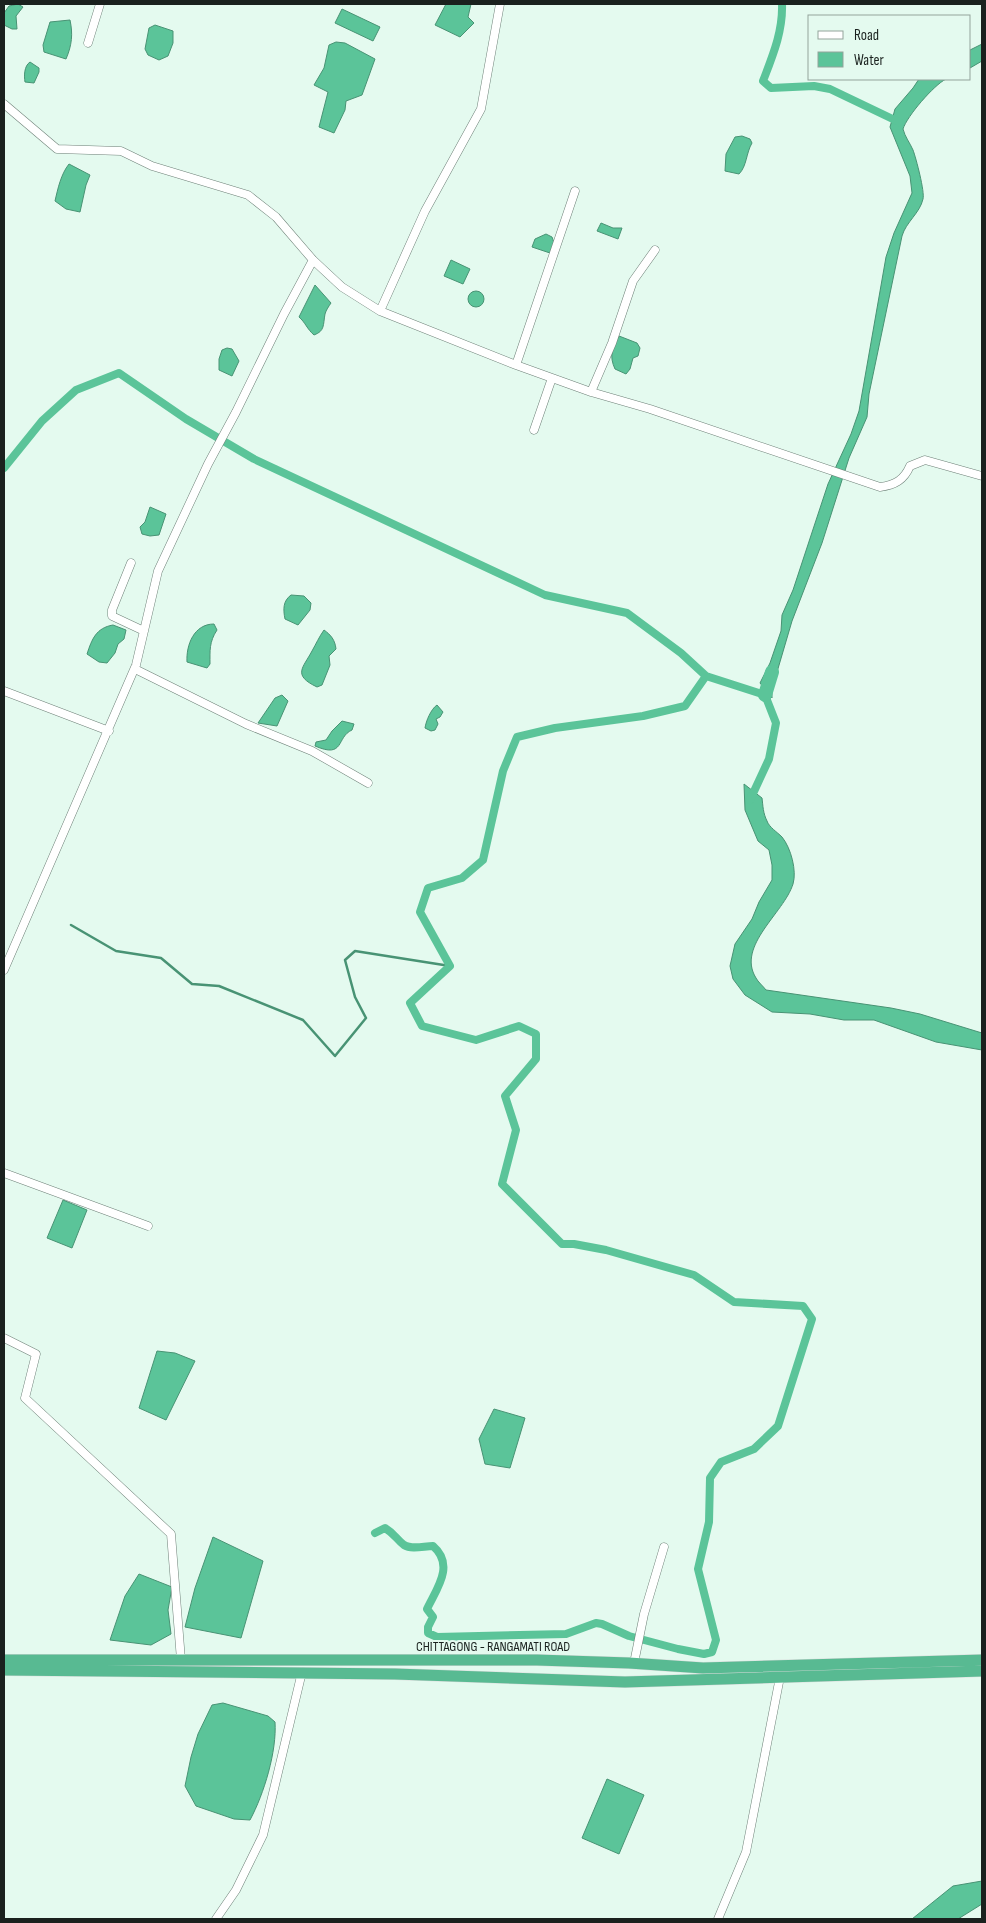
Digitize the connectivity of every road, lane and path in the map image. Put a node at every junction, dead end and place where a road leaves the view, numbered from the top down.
1 (100, 4) edge
2 (500, 4) edge
3 (88, 43) dead end
4 (4, 104) edge
5 (575, 191) dead end
6 (655, 250) dead end
7 (314, 260) junction
8 (380, 310) junction
9 (516, 365) junction
10 (552, 378) junction
11 (591, 392) junction
12 (534, 430) dead end
13 (982, 476) edge
14 (131, 563) dead end
15 (144, 631) junction
16 (135, 669) junction
17 (4, 691) edge
18 (109, 731) junction
19 (368, 783) dead end
20 (4, 970) edge
21 (4, 1173) edge
22 (148, 1226) dead end
23 (4, 1338) edge
24 (664, 1547) dead end
25 (4, 1660) edge
26 (181, 1660) junction
27 (982, 1660) edge
28 (631, 1663) junction
29 (166, 1665) junction
30 (4, 1670) edge
31 (835, 1670) junction
32 (982, 1671) edge
33 (302, 1672) junction
34 (780, 1677) junction
35 (216, 1919) edge
36 (718, 1919) edge

1 - 3 street
2 - 8 street
4 - 7 street
5 - 9 street
6 - 11 street
7 - 8 street
7 - 15 street
8 - 9 street
9 - 10 street
10 - 11 street
10 - 12 street
11 - 13 street
14 - 15 street
15 - 16 street
16 - 18 street
16 - 19 street
17 - 18 street
18 - 20 street
21 - 22 street
23 - 26 street
24 - 28 street
25 - 29 highway, CHITTAGONG - RANGAMATI ROAD
26 - 28 highway, CHITTAGONG - RANGAMATI ROAD
26 - 29 highway, CHITTAGONG - RANGAMATI ROAD
27 - 31 highway, CHITTAGONG - RANGAMATI ROAD
28 - 31 highway, CHITTAGONG - RANGAMATI ROAD
29 - 30 highway
29 - 33 highway
31 - 32 highway
31 - 34 highway
33 - 34 highway
33 - 35 street
34 - 36 street

